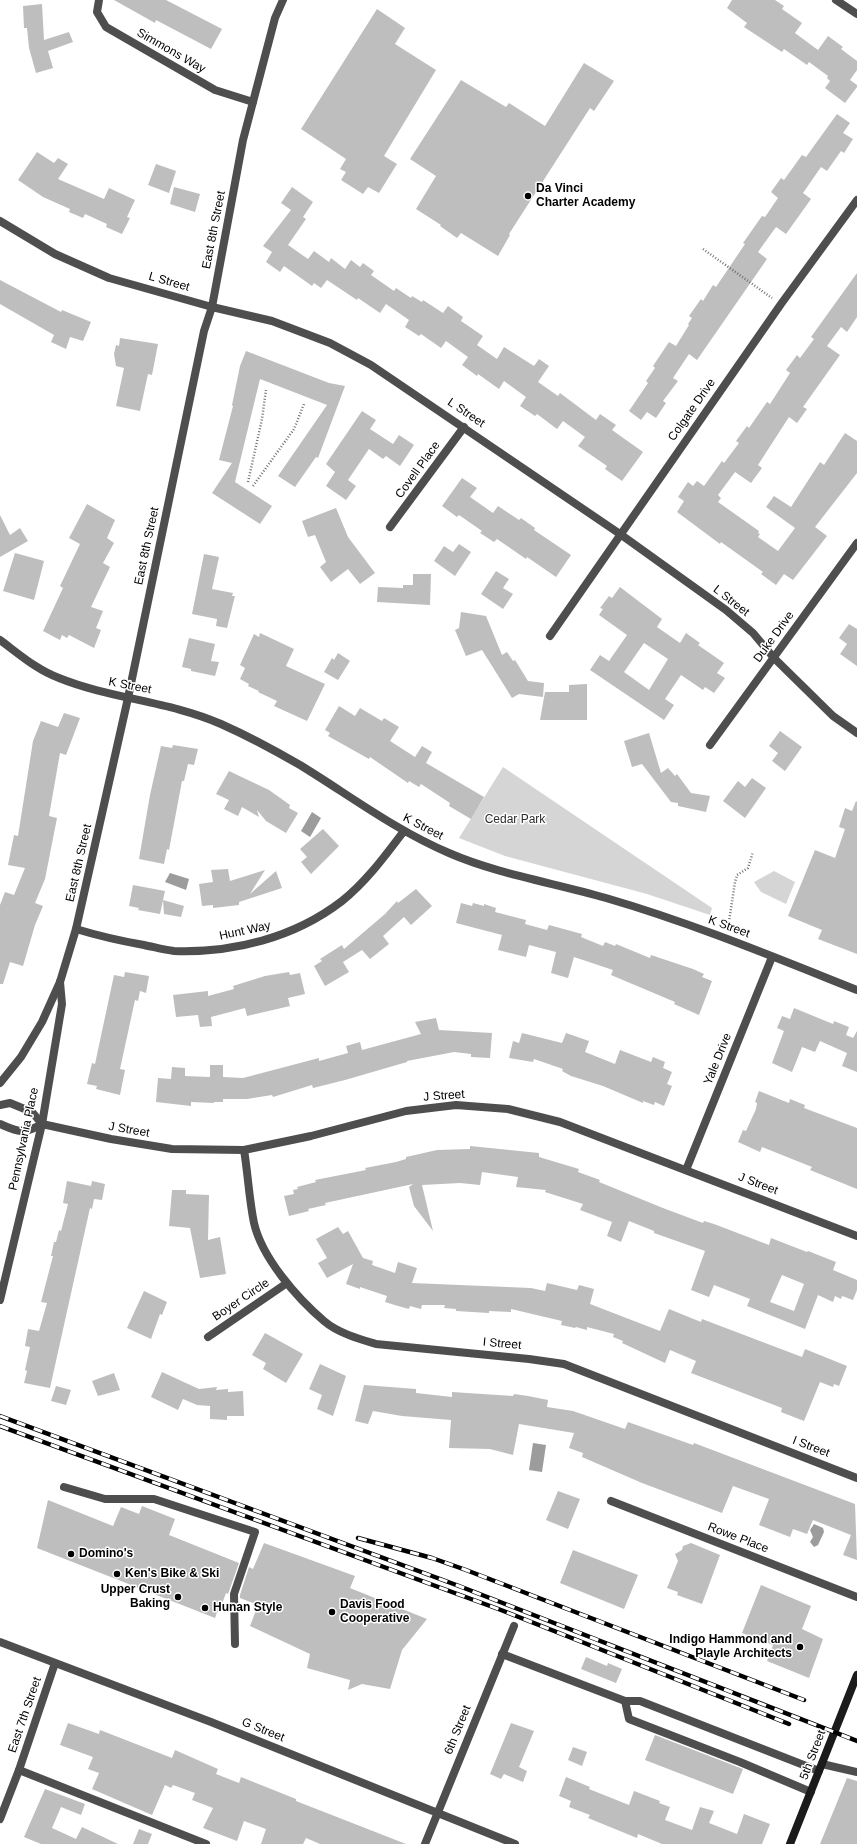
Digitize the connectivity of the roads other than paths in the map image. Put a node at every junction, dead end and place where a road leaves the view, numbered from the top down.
1 (99, 0) edge
2 (283, 0) edge
3 (836, 0) edge
4 (857, 14) edge
5 (253, 102) junction
6 (857, 200) edge
7 (0, 222) edge
8 (212, 307) junction
9 (464, 427) junction
10 (390, 527) dead end
11 (620, 534) junction
12 (857, 543) edge
13 (550, 636) dead end
14 (0, 640) edge
15 (774, 658) junction
16 (128, 698) junction
17 (857, 733) edge
18 (710, 745) dead end
19 (404, 831) junction
20 (76, 929) junction
21 (772, 957) junction
22 (60, 982) junction
23 (857, 990) edge
24 (0, 1083) edge
25 (0, 1105) edge
26 (0, 1124) edge
27 (42, 1124) junction
28 (244, 1150) junction
29 (686, 1170) junction
30 (857, 1236) edge
31 (287, 1283) junction
32 (0, 1300) edge
33 (208, 1337) dead end
34 (857, 1478) edge
35 (64, 1487) dead end
36 (610, 1501) dead end
37 (857, 1597) edge
38 (514, 1626) dead end
39 (0, 1642) edge
40 (235, 1644) dead end
41 (502, 1654) junction
42 (55, 1663) junction
43 (857, 1675) edge
44 (626, 1701) junction
45 (821, 1767) junction
46 (19, 1770) junction
47 (857, 1772) edge
48 (811, 1792) junction
49 (437, 1813) junction
50 (0, 1820) edge
51 (206, 1844) edge
52 (425, 1844) edge
53 (515, 1844) edge
54 (790, 1844) edge

1 - 5 street, Simmons Way
2 - 5 street, East 8th Street
3 - 4 street
5 - 8 street, East 8th Street
6 - 11 street, Colgate Drive
7 - 8 street, L Street
8 - 9 street, L Street
8 - 16 street, East 8th Street
9 - 10 street, Covell Place
9 - 11 street, L Street
11 - 13 street, Colgate Drive
11 - 15 street, L Street
12 - 15 street, Duke Drive
14 - 16 street, K Street
15 - 17 street, L Street
15 - 18 street, Duke Drive
16 - 19 street, K Street
16 - 20 street, East 8th Street
19 - 20 street, Hunt Way
19 - 21 street, K Street
20 - 22 street, East 8th Street
21 - 23 street, K Street
21 - 29 street, Yale Drive
22 - 24 street, East 8th Street
22 - 27 street, Pennsylvania Place
25 - 27 street
26 - 27 street
27 - 28 street, J Street
27 - 32 street, Pennsylvania Place
28 - 29 street, J Street
28 - 31 street, I Street
29 - 30 street, J Street
31 - 33 street, Boyer Circle
31 - 34 street, I Street
35 - 40 street
36 - 37 street, Rowe Place
38 - 41 street, 6th Street
39 - 42 street, G Street
41 - 44 street
41 - 49 street, 6th Street
42 - 46 street, East 7th Street
42 - 49 street, G Street
43 - 45 main road, 5th Street
44 - 45 street
44 - 48 street
45 - 47 street
45 - 48 main road, 5th Street
46 - 50 street, East 7th Street
46 - 51 street
48 - 54 main road, 5th Street
49 - 52 street, 6th Street
49 - 53 street, G Street

